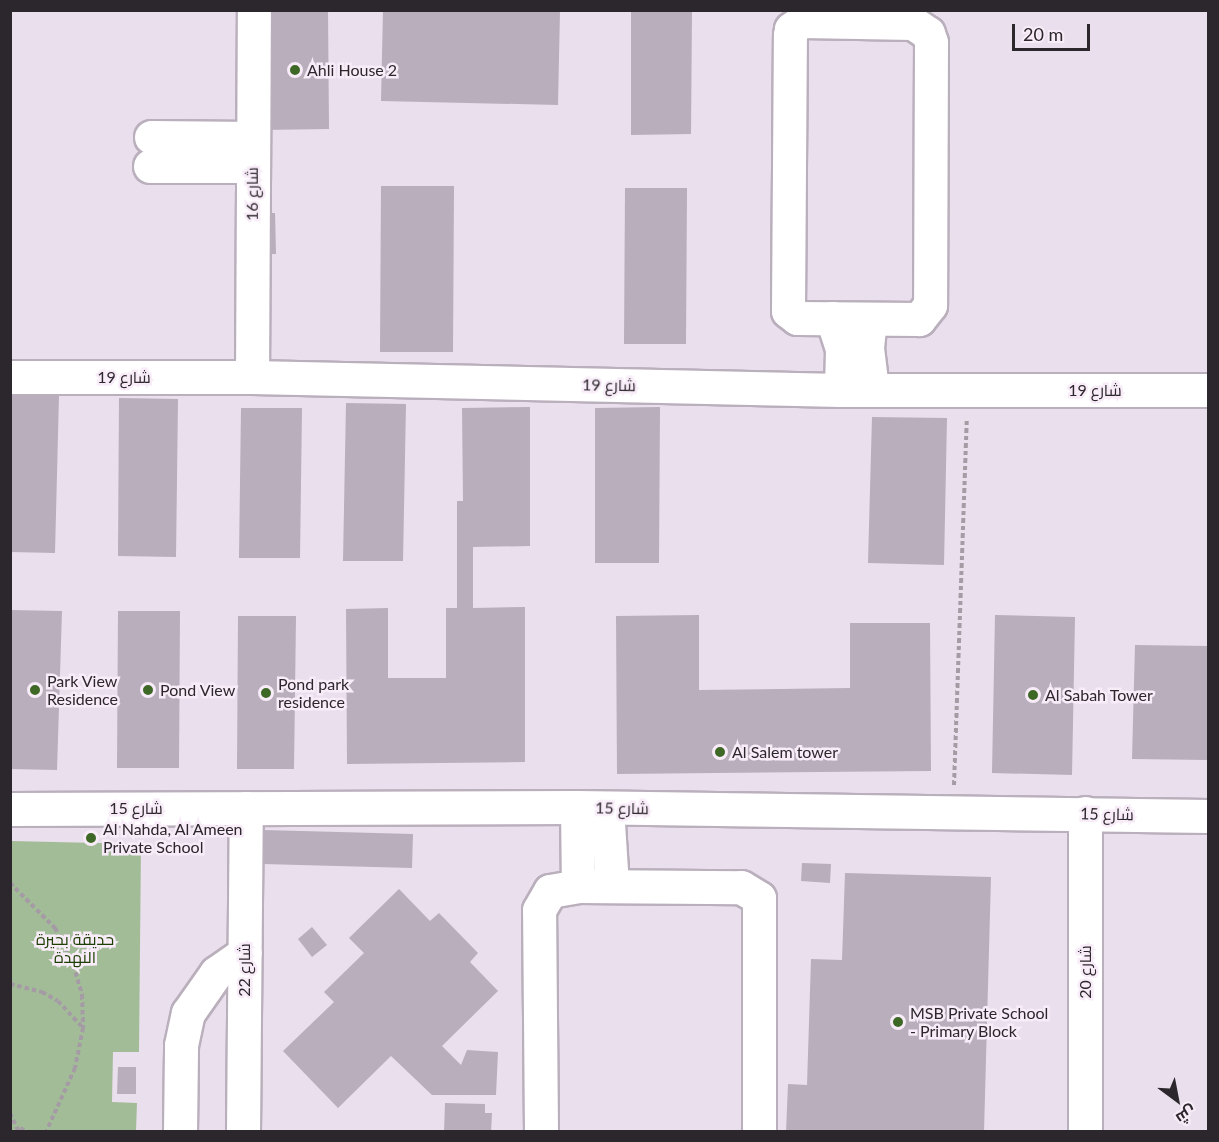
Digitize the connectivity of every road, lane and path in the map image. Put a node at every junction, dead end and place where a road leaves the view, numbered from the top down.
1 (254, 10) edge
2 (841, 16) edge
3 (874, 16) edge
4 (151, 151) dead end
5 (253, 152) junction
6 (832, 318) junction
7 (870, 319) junction
8 (10, 377) edge
9 (252, 377) junction
10 (857, 390) junction
11 (968, 390) junction
12 (1209, 390) edge
13 (18, 805) edge
14 (592, 807) junction
15 (246, 808) junction
16 (953, 810) junction
17 (1085, 813) junction
18 (1209, 816) edge
19 (10, 883) edge
20 (578, 886) junction
21 (612, 886) junction
22 (245, 953) junction
23 (10, 984) edge
24 (83, 1028) junction
25 (10, 1113) edge
26 (19, 1130) edge
27 (29, 1131) edge
28 (46, 1131) edge
29 (180, 1131) edge
30 (243, 1131) edge
31 (541, 1131) edge
32 (759, 1131) edge
33 (1085, 1131) edge

1 - 5 street, شارع 16
2 - 3 street
2 - 6 street
3 - 7 street
4 - 5 street
5 - 9 street, شارع 16
6 - 7 street
6 - 10 street
7 - 10 street
8 - 9 street, شارع 19
9 - 10 street, شارع 19
10 - 11 street, شارع 19
11 - 12 street, شارع 19
11 - 16 path
13 - 15 street, شارع 15
14 - 15 street, شارع 15
14 - 16 street, شارع 15
14 - 20 street
14 - 21 street
15 - 22 street, شارع 22
16 - 17 street, شارع 15
17 - 18 street, شارع 15
17 - 33 street, شارع 20
19 - 24 path
20 - 21 street
20 - 31 street
21 - 32 street
22 - 29 street
22 - 30 street, شارع 22
23 - 24 path
24 - 28 path
25 - 26 path
26 - 27 path

